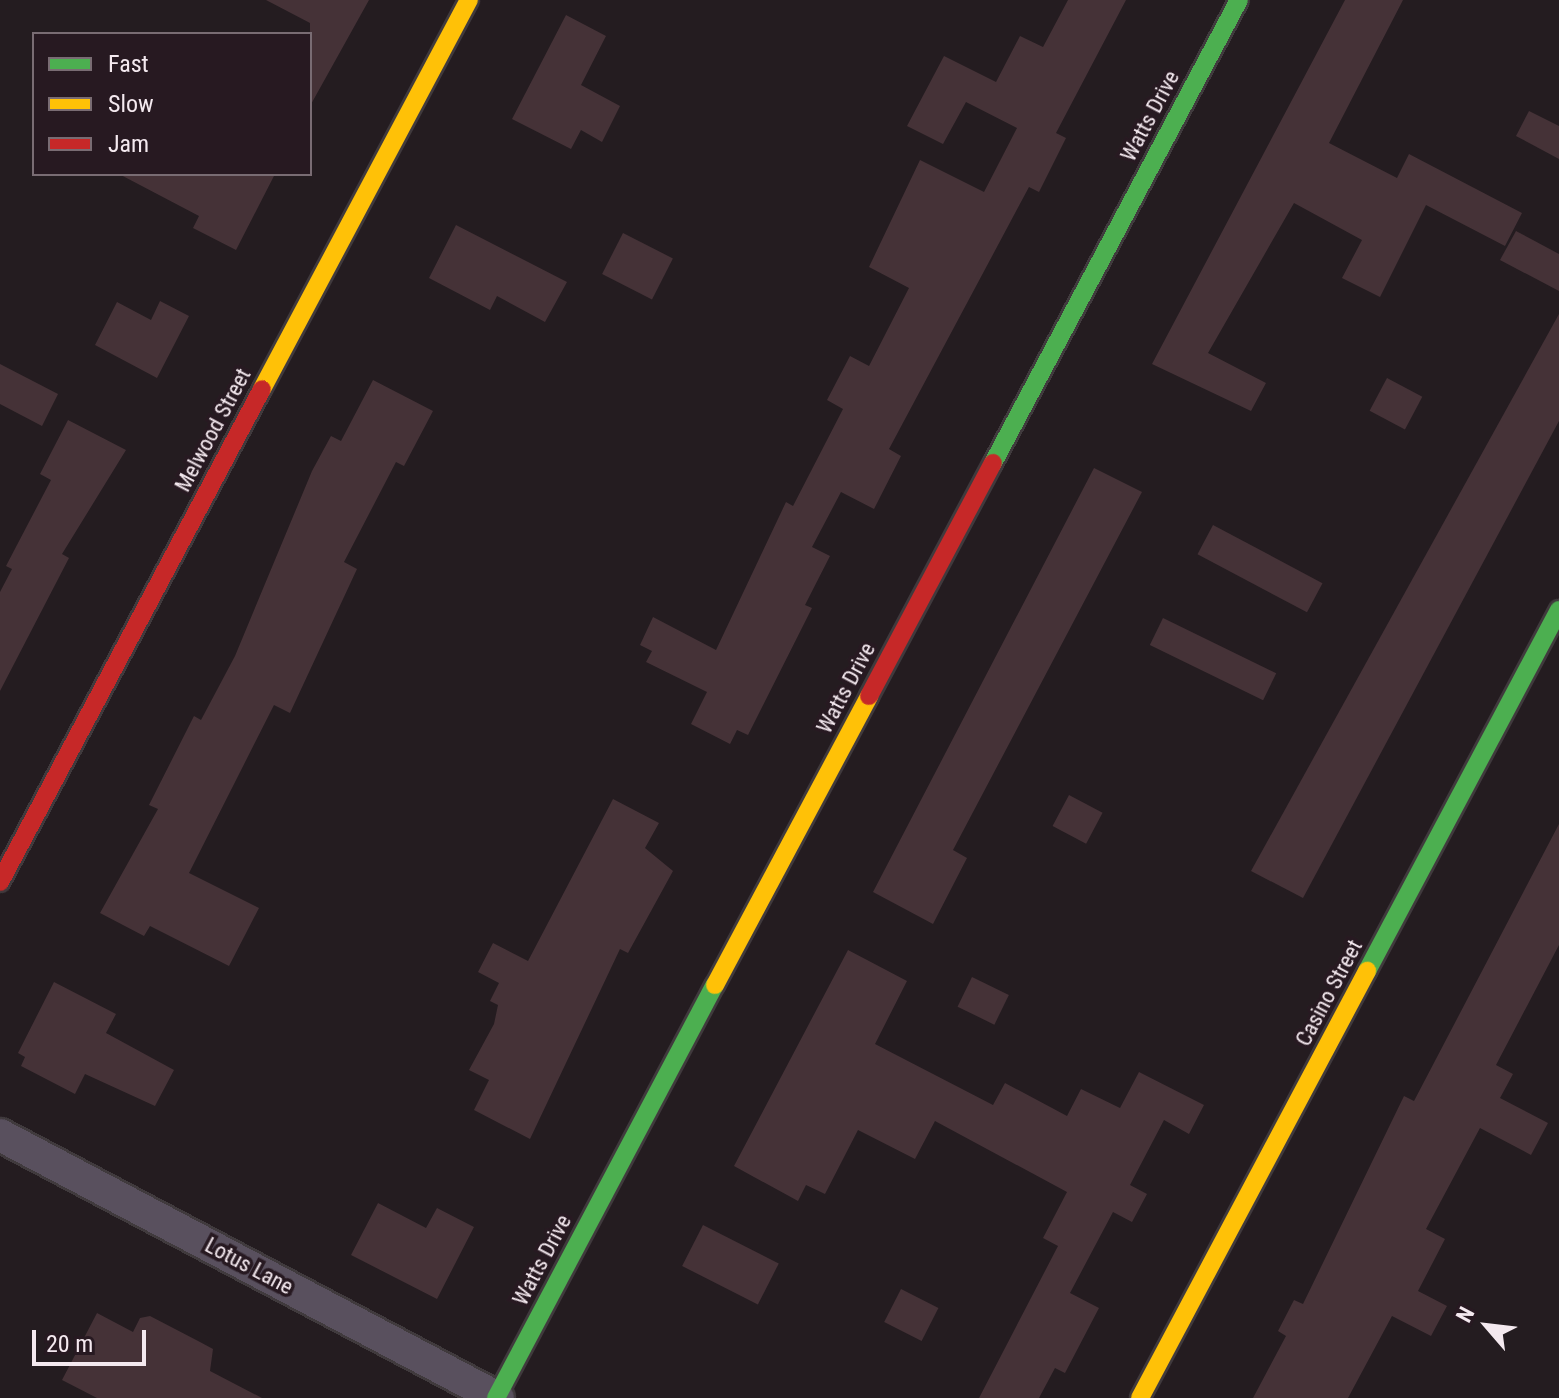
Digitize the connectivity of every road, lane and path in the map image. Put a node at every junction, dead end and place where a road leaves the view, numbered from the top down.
1 (469, 0) edge
2 (1239, 0) edge
3 (1559, 610) edge
4 (0, 882) edge
5 (0, 1135) edge
6 (497, 1398) edge
7 (1140, 1398) edge

1 - 4 street, Melwood Street
2 - 6 street, Watts Drive
3 - 7 street, Casino Street
5 - 6 street, Lotus Lane

